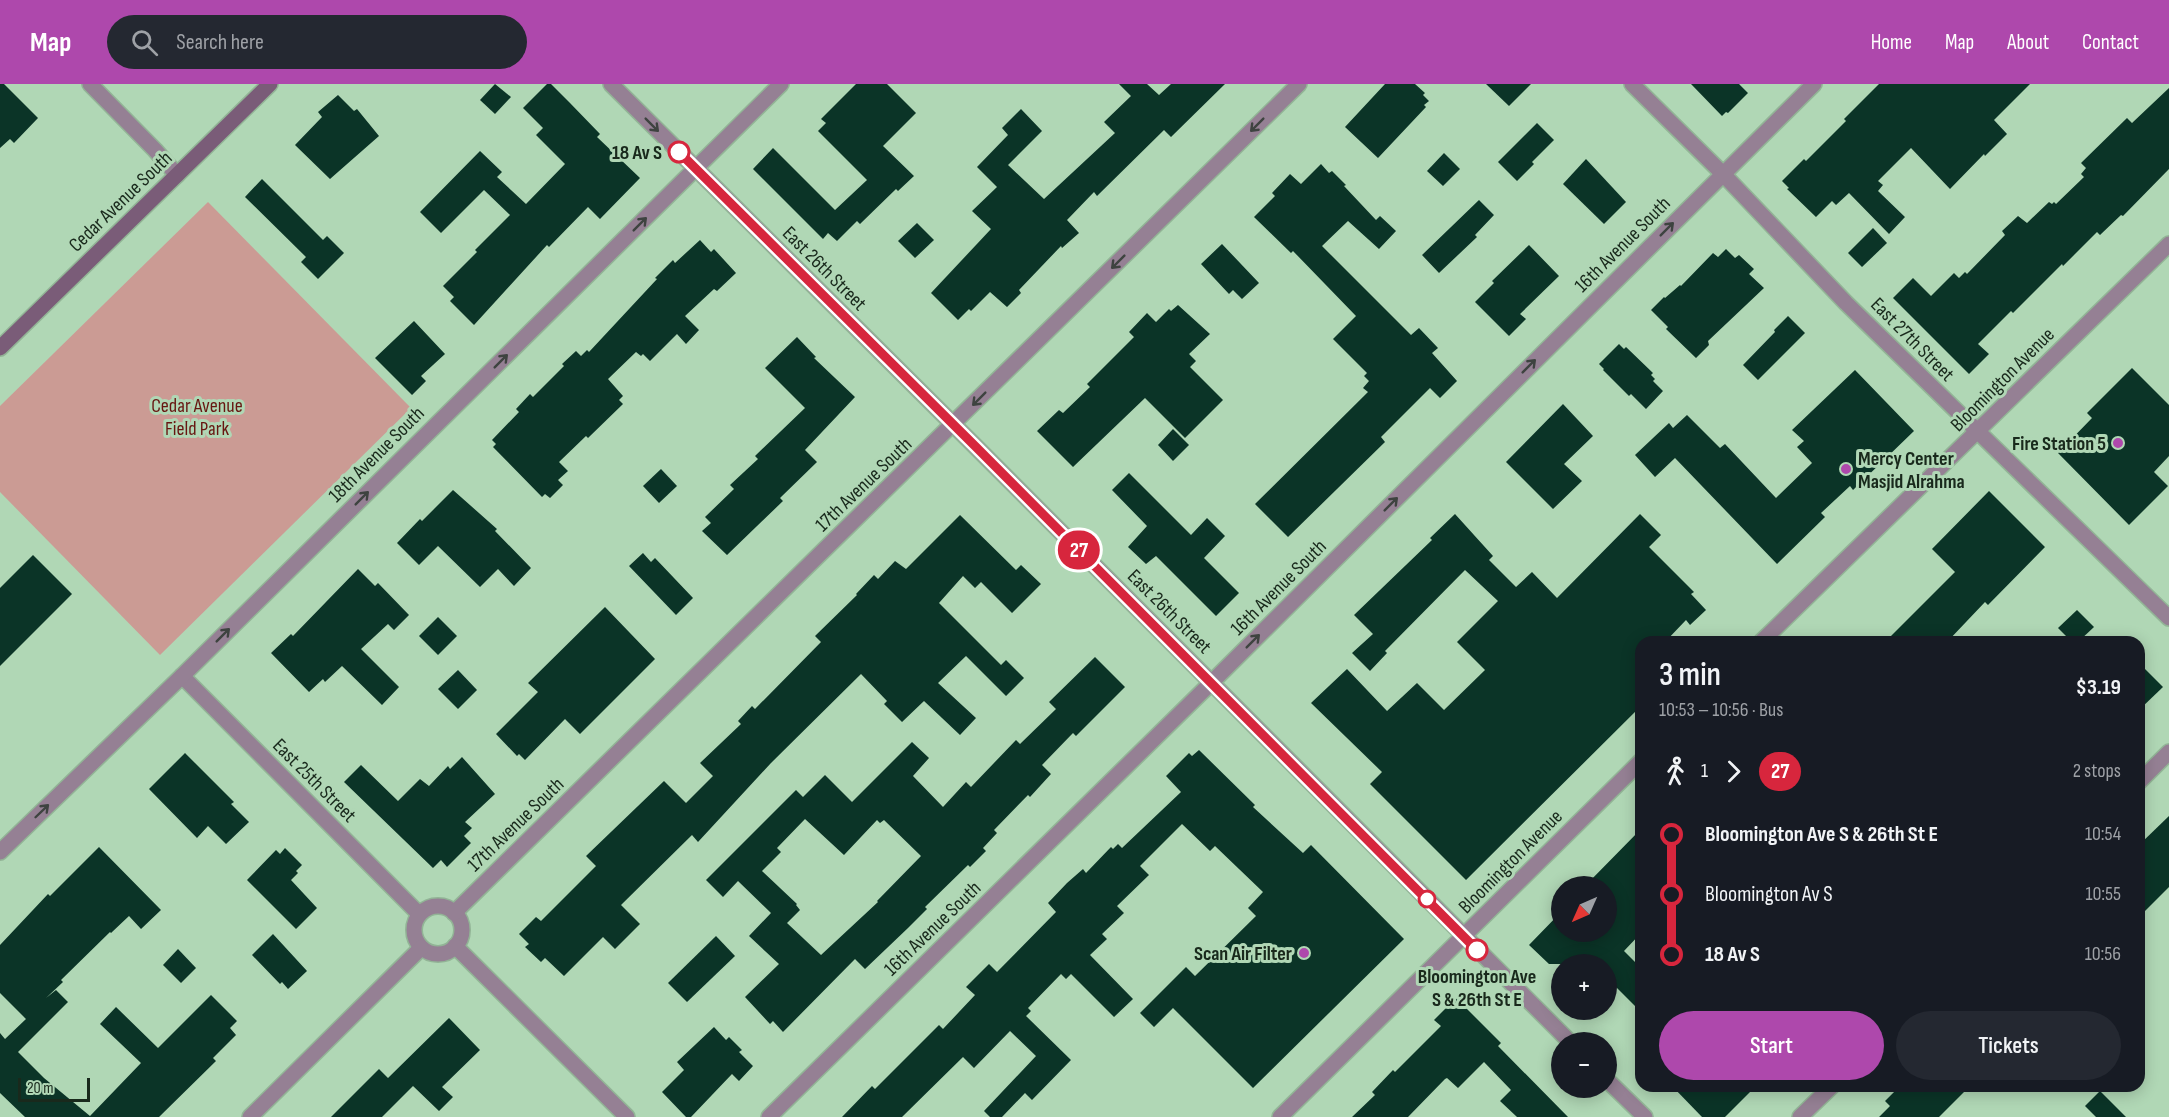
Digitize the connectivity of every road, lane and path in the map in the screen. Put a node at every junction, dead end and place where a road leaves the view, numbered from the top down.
1 (90, 84) edge
2 (270, 84) edge
3 (611, 84) edge
4 (781, 84) edge
5 (1299, 84) edge
6 (1632, 84) edge
7 (1814, 84) edge
8 (695, 169) junction
9 (1723, 174) junction
10 (177, 175) junction
11 (2169, 244) edge
12 (0, 348) edge
13 (954, 424) junction
14 (1978, 433) junction
15 (2169, 618) edge
16 (1767, 636) edge
17 (182, 676) junction
18 (1211, 683) junction
19 (2169, 752) edge
20 (1635, 767) edge
21 (2145, 776) edge
22 (0, 852) edge
23 (454, 913) junction
24 (420, 914) junction
25 (1464, 936) junction
26 (455, 946) junction
27 (421, 948) junction
28 (1560, 1032) edge
29 (1617, 1090) edge
30 (1826, 1092) edge
31 (250, 1117) edge
32 (627, 1117) edge
33 (769, 1117) edge
34 (1280, 1117) edge
35 (1645, 1117) edge
36 (1800, 1117) edge

1 - 10 street
2 - 10 main road, Cedar Avenue South
3 -> 8 street, East 26th Street
4 - 8 street, 18th Avenue South
5 -> 13 street, 17th Avenue South
6 - 9 street, East 27th Street
7 - 9 street, 16th Avenue South
8 - 13 street, East 26th Street
17 -> 8 street, 18th Avenue South
9 - 14 street, East 27th Street
18 -> 9 street, 16th Avenue South
10 - 12 main road, Cedar Avenue South
11 - 14 street, Bloomington Avenue
13 - 18 street, East 26th Street
13 - 23 street, 17th Avenue South
14 - 15 street, East 27th Street
14 - 16 street, Bloomington Avenue
22 -> 17 street, 18th Avenue South
17 - 24 street, East 25th Street
18 - 25 street, East 26th Street
18 - 33 street, 16th Avenue South
19 - 21 street
20 - 25 street, Bloomington Avenue
23 - 24 street
23 - 26 street
24 - 27 street
25 - 28 street, East 26th Street
25 - 34 street, Bloomington Avenue
26 - 27 street
26 - 32 street
27 - 31 street
29 - 35 street
30 - 36 street

